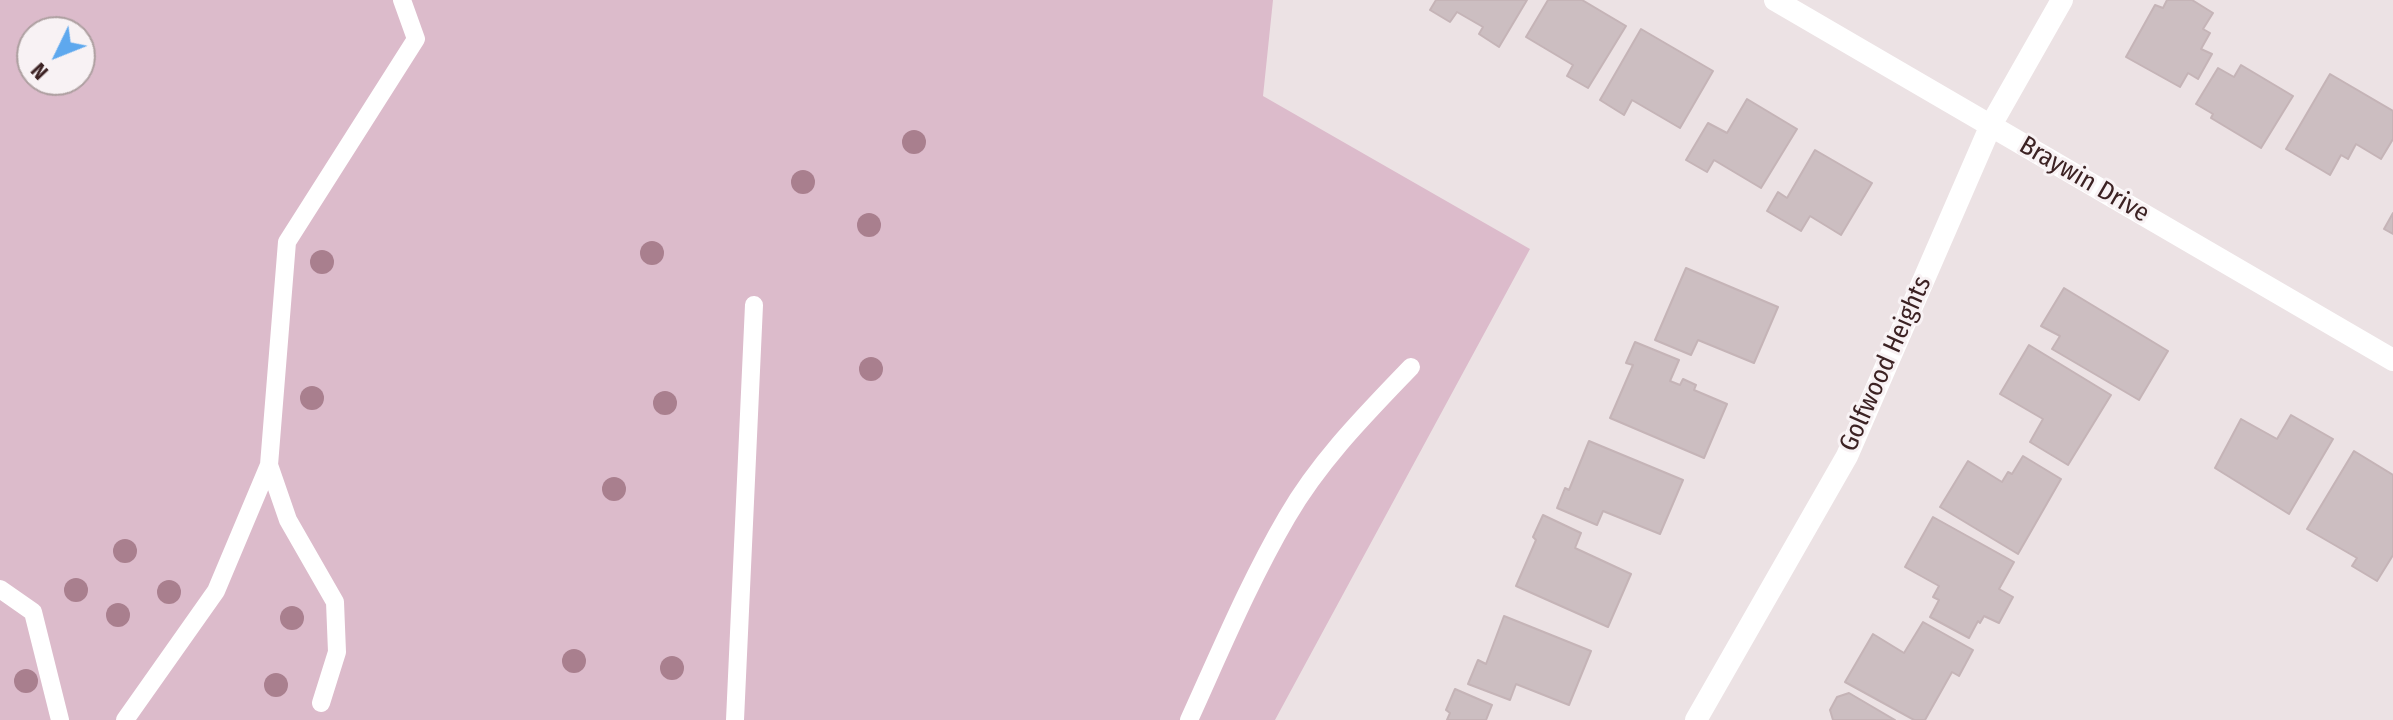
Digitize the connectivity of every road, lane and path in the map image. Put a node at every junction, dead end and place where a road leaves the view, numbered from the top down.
1 (402, 0) edge
2 (1775, 0) edge
3 (2062, 0) edge
4 (1991, 125) junction
5 (754, 305) dead end
6 (2393, 360) edge
7 (1411, 367) dead end
8 (269, 465) junction
9 (0, 589) edge
10 (321, 703) dead end
11 (60, 720) edge
12 (125, 720) edge
13 (735, 720) edge
14 (1189, 720) edge
15 (1696, 720) edge

1 - 8 lane
2 - 4 street, Braywin Drive
3 - 4 street, Golfwood Heights
4 - 6 street, Braywin Drive
4 - 15 street, Golfwood Heights
5 - 13 lane
7 - 14 lane
8 - 10 lane
8 - 12 lane
9 - 11 lane

